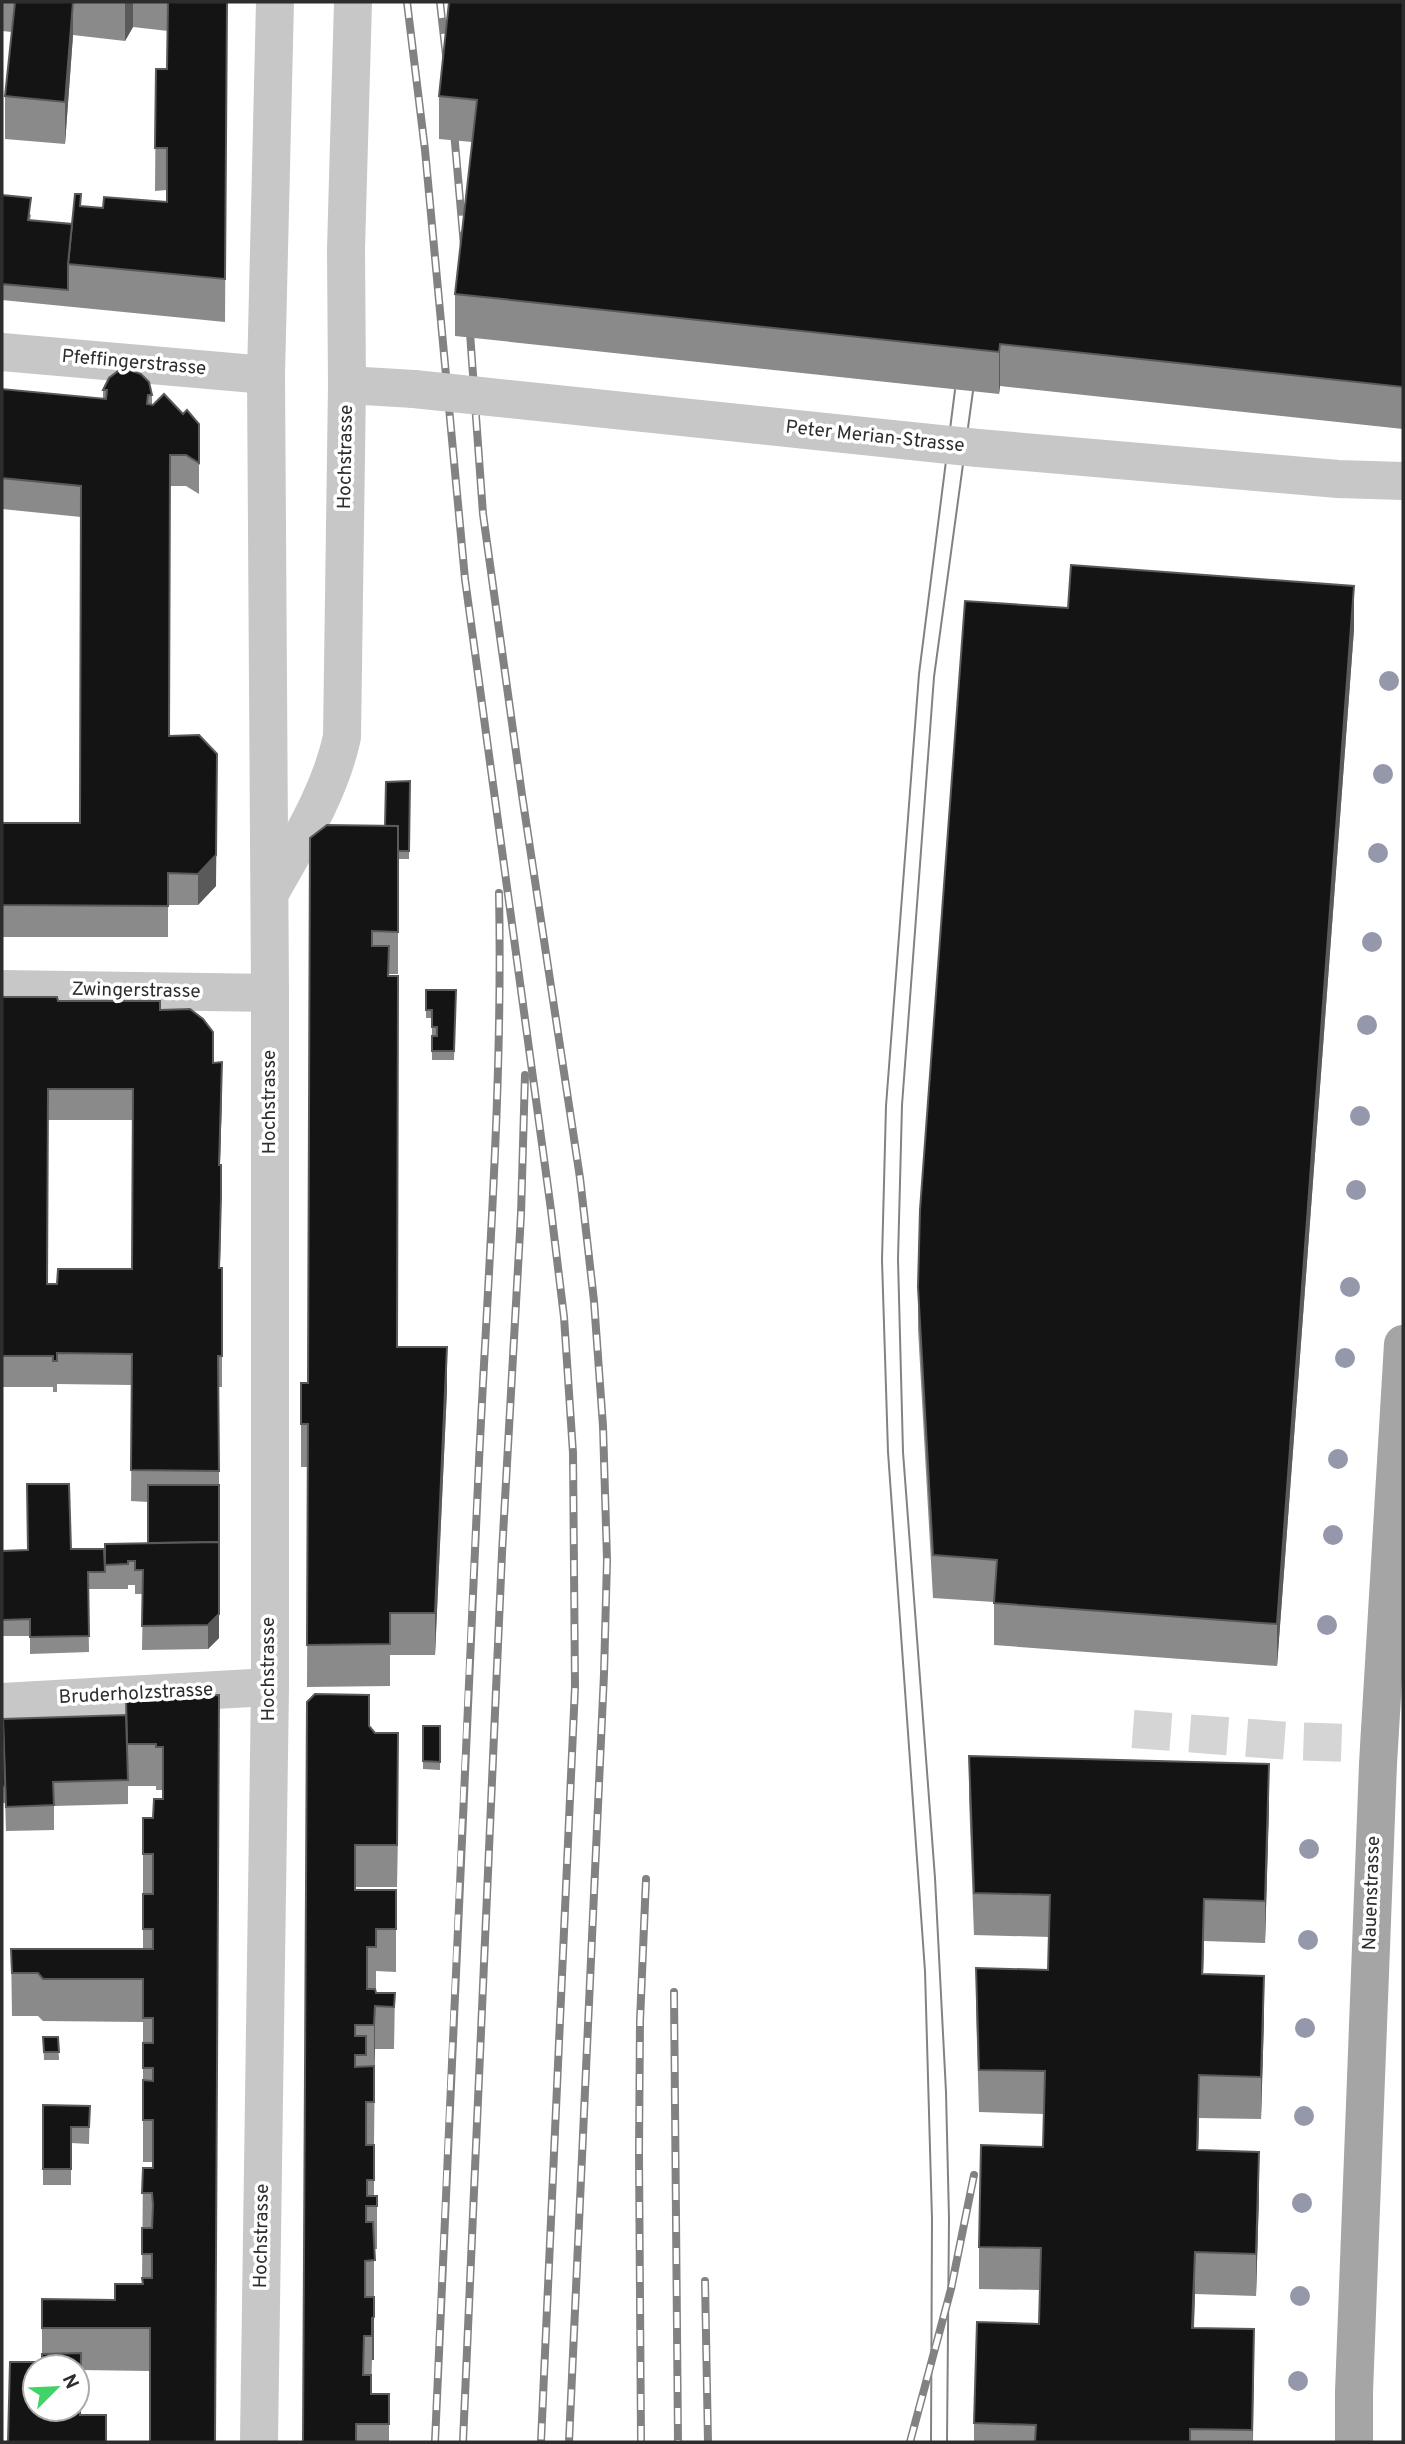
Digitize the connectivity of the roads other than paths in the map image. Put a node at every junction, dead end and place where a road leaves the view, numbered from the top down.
1 (275, 2) edge
2 (353, 2) edge
3 (2, 352) edge
4 (266, 375) junction
5 (347, 385) junction
6 (1403, 481) edge
7 (269, 895) junction
8 (2, 989) edge
9 (270, 993) junction
10 (1403, 1344) edge
11 (270, 1687) junction
12 (2, 1702) edge
13 (1391, 1745) edge
14 (259, 2442) edge
15 (1354, 2442) edge

1 - 4 street, Hochstrasse
2 - 5 street, Hochstrasse
3 - 4 street, Pfeffingerstrasse
4 - 7 street, Hochstrasse
5 - 6 street, Peter Merian-Strasse, bridge
5 - 7 street, Hochstrasse
7 - 9 street, Hochstrasse
8 - 9 street, Zwingerstrasse
9 - 11 street, Hochstrasse
10 - 13 main road, Nauenstrasse
11 - 12 street, Bruderholzstrasse
11 - 14 street, Hochstrasse
13 - 15 main road, Nauenstrasse

